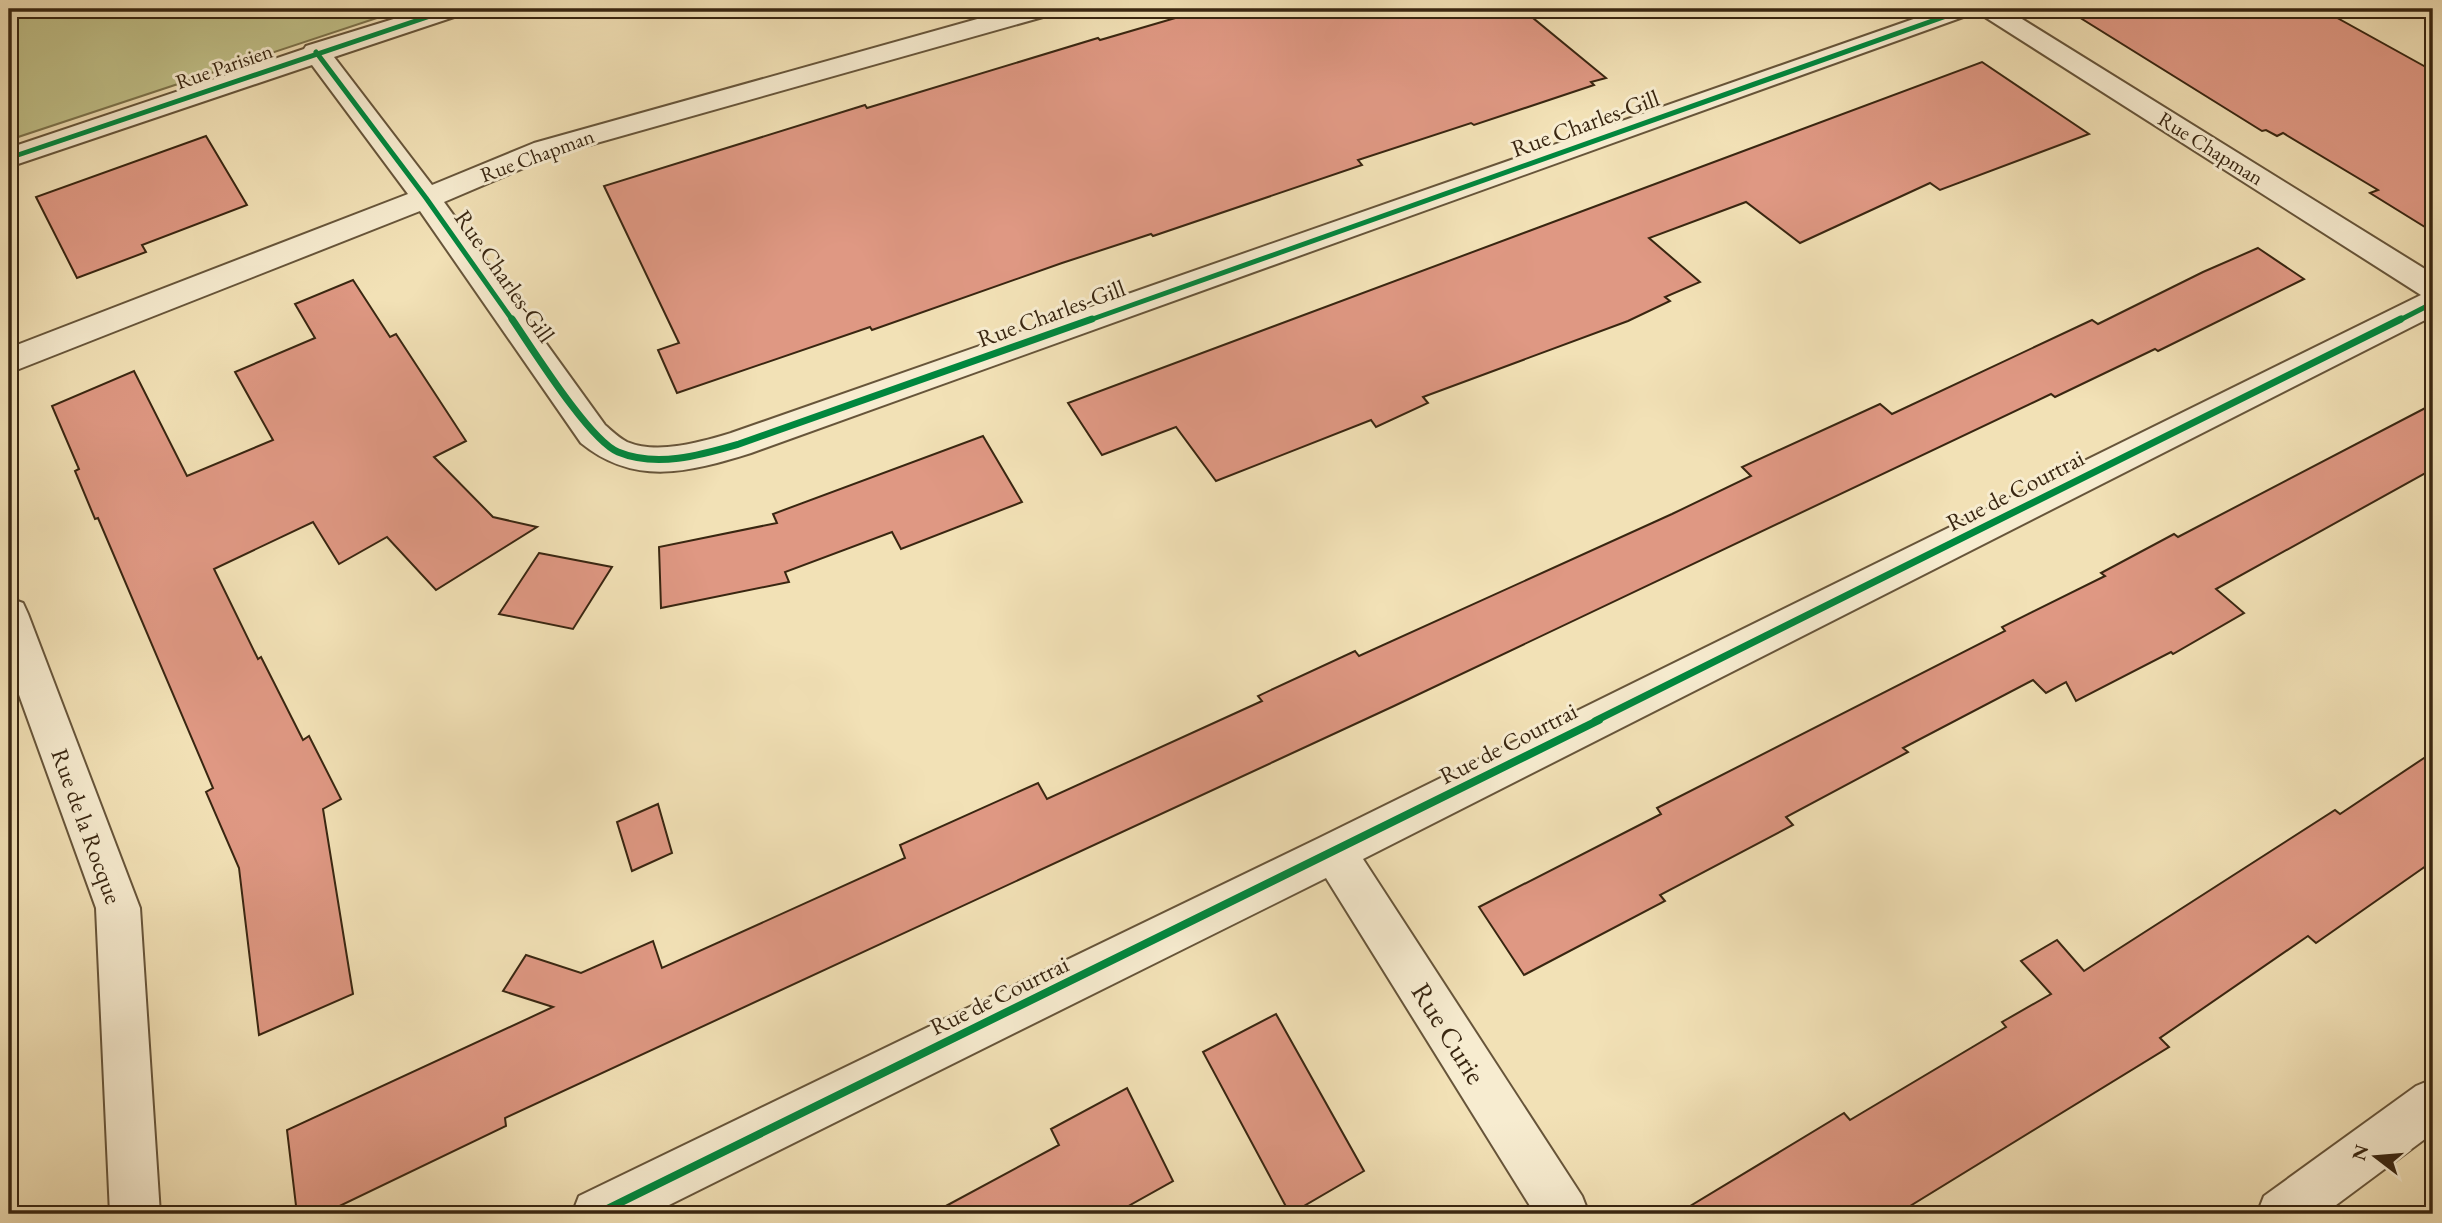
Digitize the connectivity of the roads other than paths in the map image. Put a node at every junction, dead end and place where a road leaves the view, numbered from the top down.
1 (451, 9) edge
2 (1041, 9) edge
3 (1966, 9) edge
4 (1988, 9) edge
5 (316, 52) junction
6 (9, 158) edge
7 (426, 198) junction
8 (2433, 288) edge
9 (2433, 303) edge
10 (9, 361) edge
11 (9, 614) edge
12 (1334, 852) junction
13 (2433, 1103) edge
14 (135, 1214) edge
15 (597, 1214) edge
16 (1564, 1214) edge
17 (2282, 1214) edge

1 - 5 street, Rue Parisien
2 - 7 street, Rue Chapman
3 - 7 street, Rue Charles-Gill
4 - 8 street, Rue Chapman
5 - 6 street, Rue Parisien
5 - 7 street, Rue Charles-Gill
7 - 10 street, Rue Chapman
9 - 12 street, Rue de Courtrai
11 - 14 street, Rue de la Rocque
12 - 15 street, Rue de Courtrai
12 - 16 street, Rue Curie
13 - 17 street

